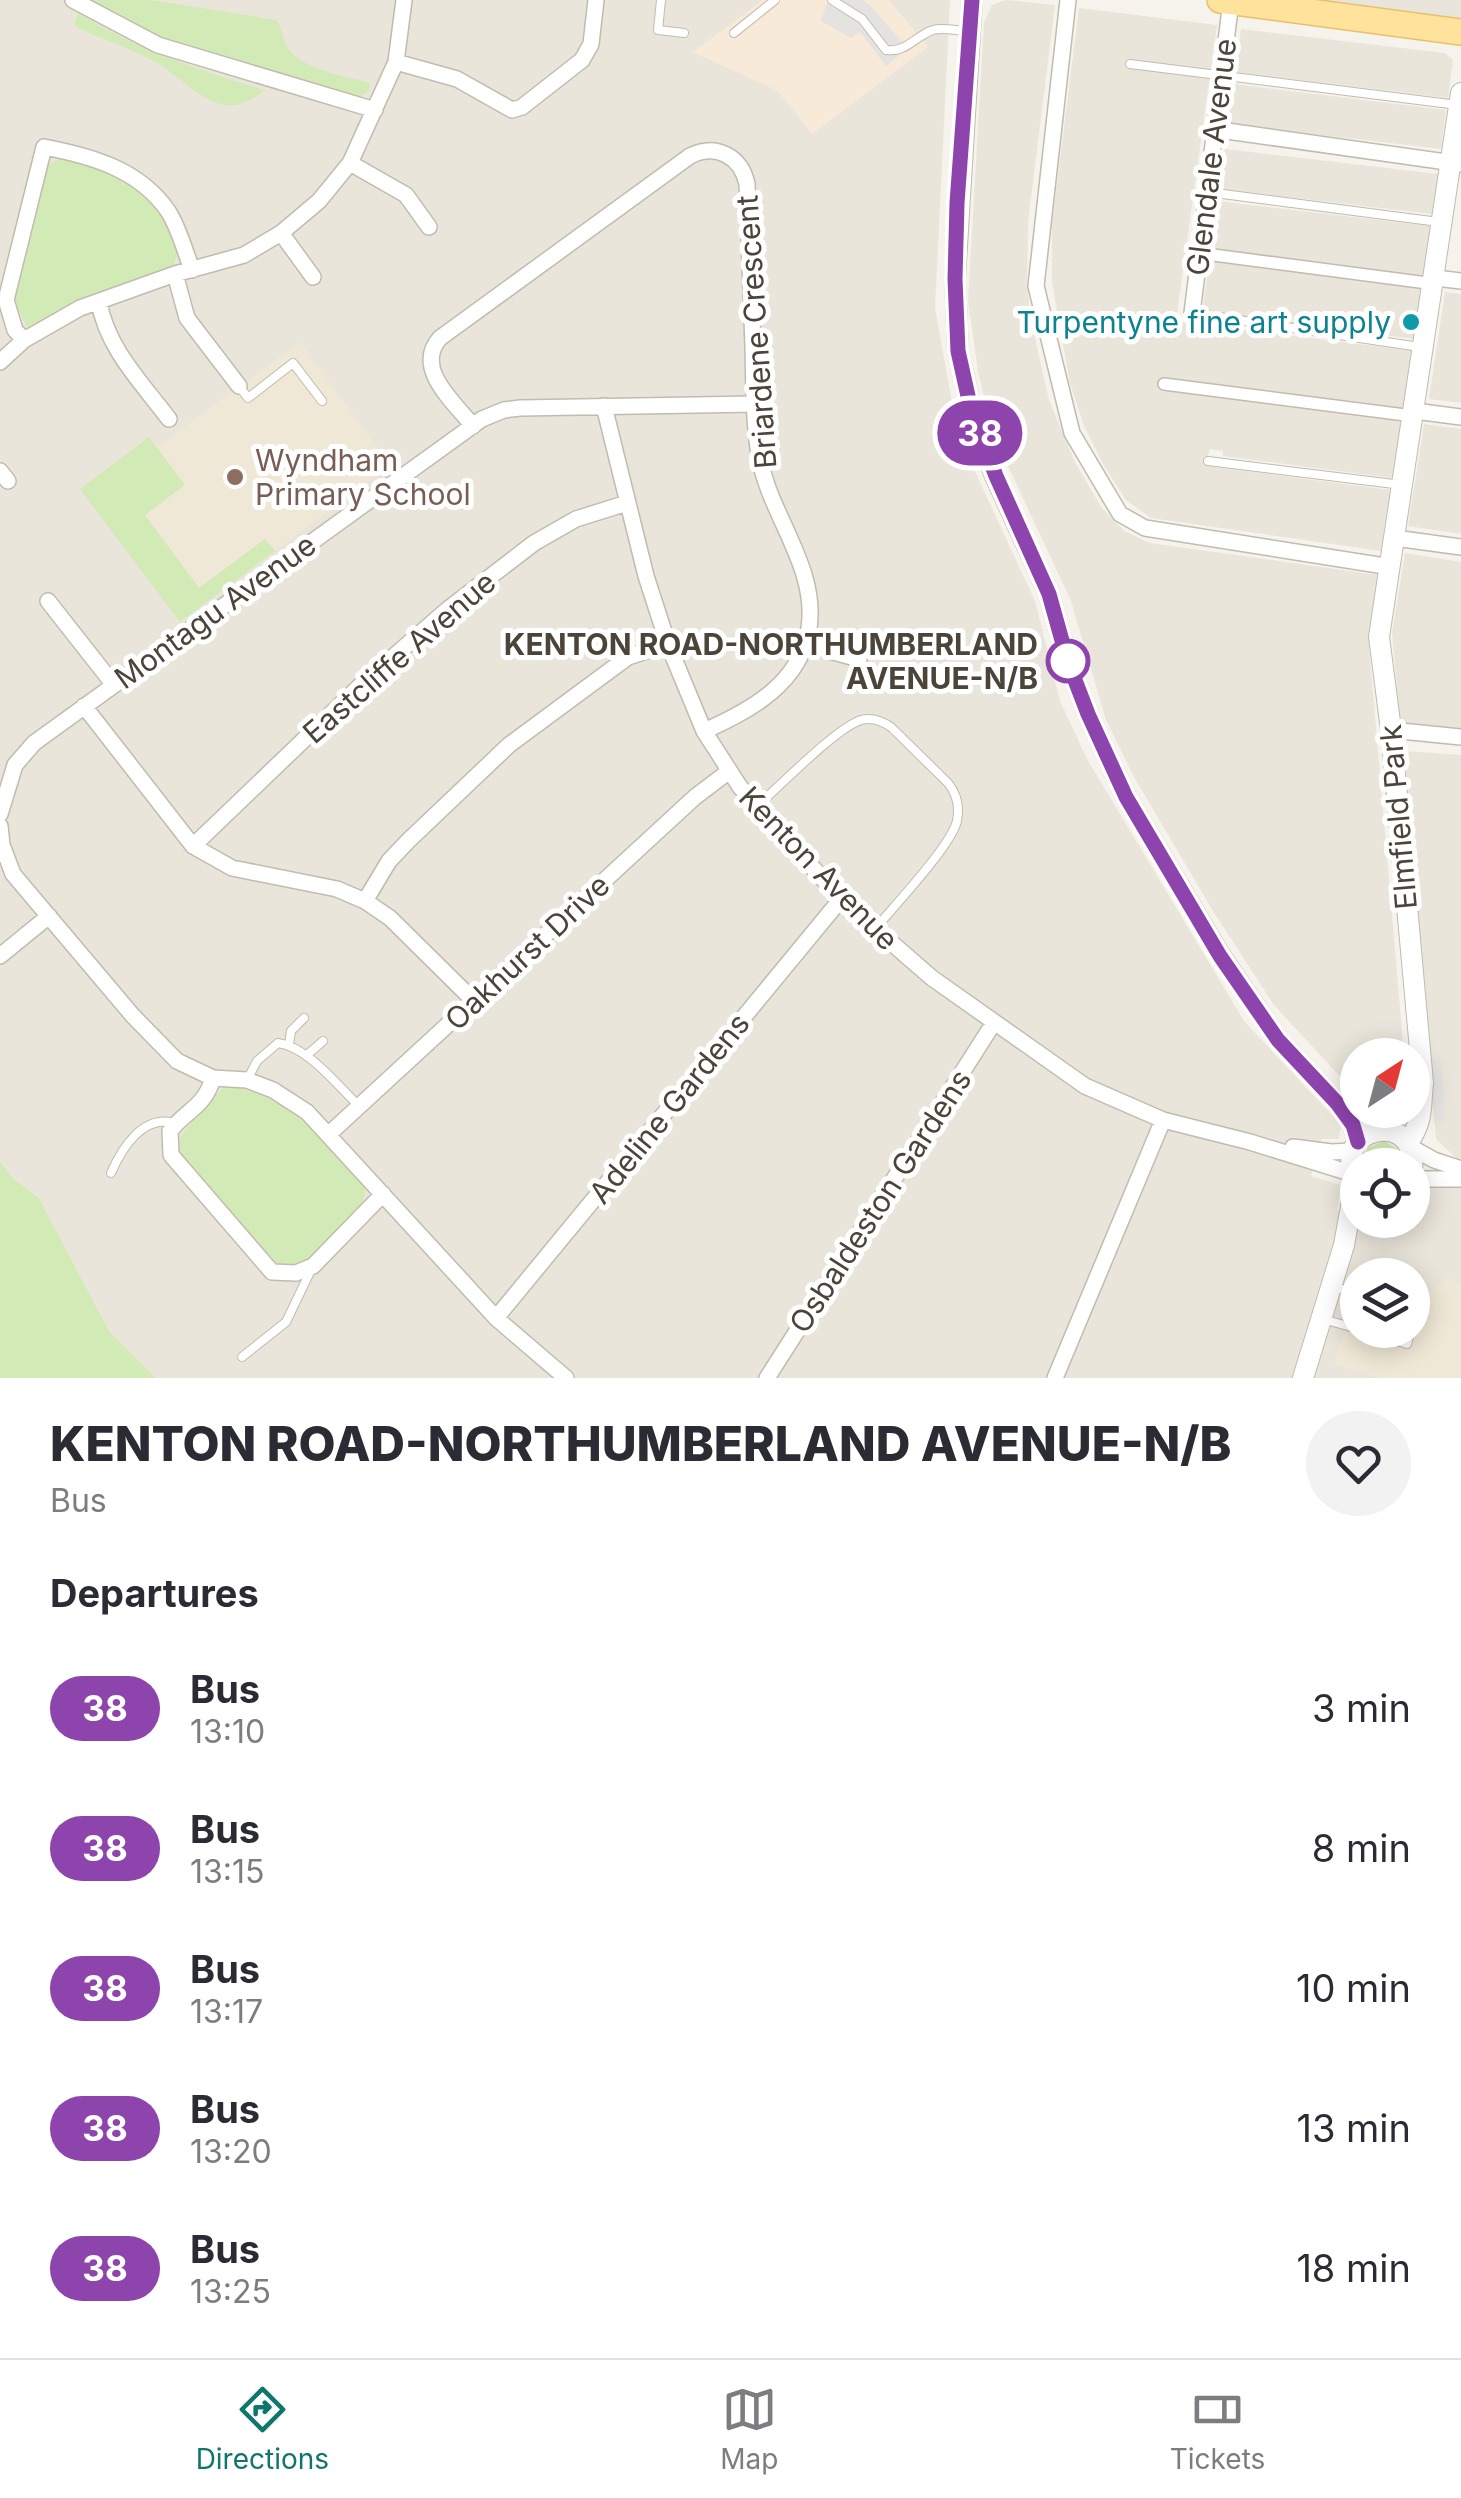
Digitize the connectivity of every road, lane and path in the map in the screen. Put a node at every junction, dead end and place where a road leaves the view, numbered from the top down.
1 (73, 0) edge
2 (404, 0) edge
3 (596, 0) edge
4 (661, 0) edge
5 (775, 0) edge
6 (832, 0) edge
7 (972, 0) edge
8 (1068, 0) edge
9 (1220, 0) edge
10 (1231, 1) edge
11 (968, 31) junction
12 (1461, 32) edge
13 (684, 33) dead end
14 (734, 33) dead end
15 (396, 62) junction
16 (1130, 64) dead end
17 (1220, 77) junction
18 (1460, 101) edge
19 (375, 110) junction
20 (1213, 130) junction
21 (350, 162) junction
22 (1456, 163) edge
23 (1207, 192) junction
24 (1449, 220) edge
25 (429, 227) dead end
26 (281, 233) junction
27 (1198, 253) junction
28 (184, 272) junction
29 (314, 276) dead end
30 (1461, 280) edge
31 (1435, 281) junction
32 (98, 302) junction
33 (1192, 313) joint
34 (24, 340) junction
35 (1425, 347) junction
36 (0, 362) edge
37 (1164, 384) dead end
38 (239, 386) joint
39 (322, 401) dead end
40 (755, 404) junction
41 (604, 406) junction
42 (1415, 414) junction
43 (1461, 417) edge
44 (169, 419) dead end
45 (472, 426) junction
46 (1208, 461) dead end
47 (1404, 486) junction
48 (627, 503) junction
49 (1395, 538) junction
50 (1461, 547) edge
51 (1391, 567) junction
52 (48, 601) dead end
53 (668, 644) junction
54 (804, 644) junction
55 (859, 659) dead end
56 (114, 684) junction
57 (84, 706) junction
58 (1391, 730) junction
59 (704, 731) junction
60 (1461, 737) edge
61 (8, 762) edge
62 (728, 772) junction
63 (756, 806) junction
64 (0, 814) edge
65 (0, 826) edge
66 (193, 846) junction
67 (841, 899) junction
68 (365, 901) junction
69 (49, 916) junction
70 (874, 930) junction
71 (0, 956) edge
72 (474, 1001) junction
73 (1258, 1010) junction
74 (304, 1018) dead end
75 (994, 1024) junction
76 (322, 1041) dead end
77 (289, 1044) junction
78 (307, 1055) junction
79 (213, 1078) junction
80 (247, 1080) junction
81 (1340, 1091) edge
82 (359, 1106) junction
83 (1163, 1120) junction
84 (176, 1124) junction
85 (1385, 1128) edge
86 (329, 1134) junction
87 (1399, 1138) junction
88 (1250, 1142) junction
89 (1355, 1146) junction
90 (1403, 1148) edge
91 (1461, 1169) edge
92 (112, 1173) dead end
93 (1340, 1173) edge
94 (1430, 1178) edge
95 (1461, 1179) edge
96 (383, 1194) junction
97 (1345, 1238) edge
98 (1349, 1238) edge
99 (1344, 1245) junction
100 (313, 1266) junction
101 (1332, 1286) junction
102 (1340, 1288) edge
103 (496, 1318) junction
104 (1321, 1318) junction
105 (1340, 1324) edge
106 (242, 1356) dead end
107 (566, 1378) edge
108 (767, 1378) edge
109 (1055, 1378) edge
110 (1303, 1378) edge

1 - 19 street
2 - 15 street
3 - 15 street
4 - 13 lane
5 - 14 lane
6 - 11 lane
7 - 11 street
8 - 51 street
9 - 10 main road
10 - 12 main road
10 - 17 street, Glendale Avenue
11 - 73 street
15 - 19 street
16 - 17 lane
17 - 18 lane
17 - 20 street, Glendale Avenue
18 - 22 street, Elmfield Park
19 - 21 street
20 - 22 street
20 - 23 street, Glendale Avenue
21 - 25 street
21 - 26 street
22 - 24 street, Elmfield Park
23 - 24 lane
23 - 27 street, Glendale Avenue
24 - 31 street, Elmfield Park
26 - 28 street
26 - 29 street
27 - 31 street
27 - 33 street, Glendale Avenue
28 - 32 street
28 - 34 street
28 - 38 street
30 - 31 street
31 - 35 street, Elmfield Park
32 - 34 street
32 - 44 street
33 - 35 lane
34 - 36 street
35 - 42 street, Elmfield Park
37 - 42 street
38 - 39 lane
40 - 41 street, Montagu Avenue
40 - 45 street, Briardene Crescent
40 - 54 street, Briardene Crescent
41 - 45 street, Montagu Avenue
41 - 48 street, Kenton Avenue
42 - 43 street
42 - 47 street, Elmfield Park
45 - 56 street, Montagu Avenue
46 - 47 lane
47 - 49 street, Elmfield Park
48 - 53 street, Kenton Avenue
48 - 66 street, Eastcliffe Avenue
49 - 50 street
49 - 51 street, Elmfield Park
51 - 58 street, Elmfield Park
52 - 56 street
53 - 59 street, Kenton Avenue
53 - 68 street
54 - 55 street
54 - 59 street, Briardene Crescent
56 - 57 street, Montagu Avenue
57 - 61 street, Montagu Avenue
57 - 66 street
58 - 60 street
58 - 87 street, Elmfield Park
59 - 62 street, Kenton Avenue
61 - 64 street, Montagu Avenue
62 - 63 street, Kenton Avenue
62 - 72 street, Oakhurst Drive
63 - 67 street, Kenton Avenue
63 - 70 lane
65 - 69 street
66 - 68 street
67 - 70 street, Kenton Avenue
67 - 103 street, Adeline Gardens
68 - 72 street
69 - 71 street
69 - 79 street
70 - 75 street, Kenton Avenue
72 - 82 street, Oakhurst Drive
73 - 81 street
73 - 89 street
74 - 77 lane
75 - 83 street, Kenton Avenue
75 - 108 street, Osbaldeston Gardens
76 - 78 lane
77 - 78 lane
77 - 80 lane
78 - 82 lane
79 - 80 street
79 - 84 street
80 - 86 street
82 - 86 street, Oakhurst Drive
83 - 88 street, Kenton Avenue
83 - 109 street
84 - 92 lane
84 - 100 street
85 - 87 street
86 - 96 street
87 - 89 street
87 - 90 street
87 - 91 street
88 - 89 street, Kenton Avenue
88 - 93 street, Kenton Avenue
94 - 95 street
96 - 100 street
96 - 103 street
97 - 99 street
98 - 99 street
99 - 101 street
100 - 106 lane
101 - 102 lane
101 - 104 street
103 - 107 street
104 - 105 lane
104 - 110 street

